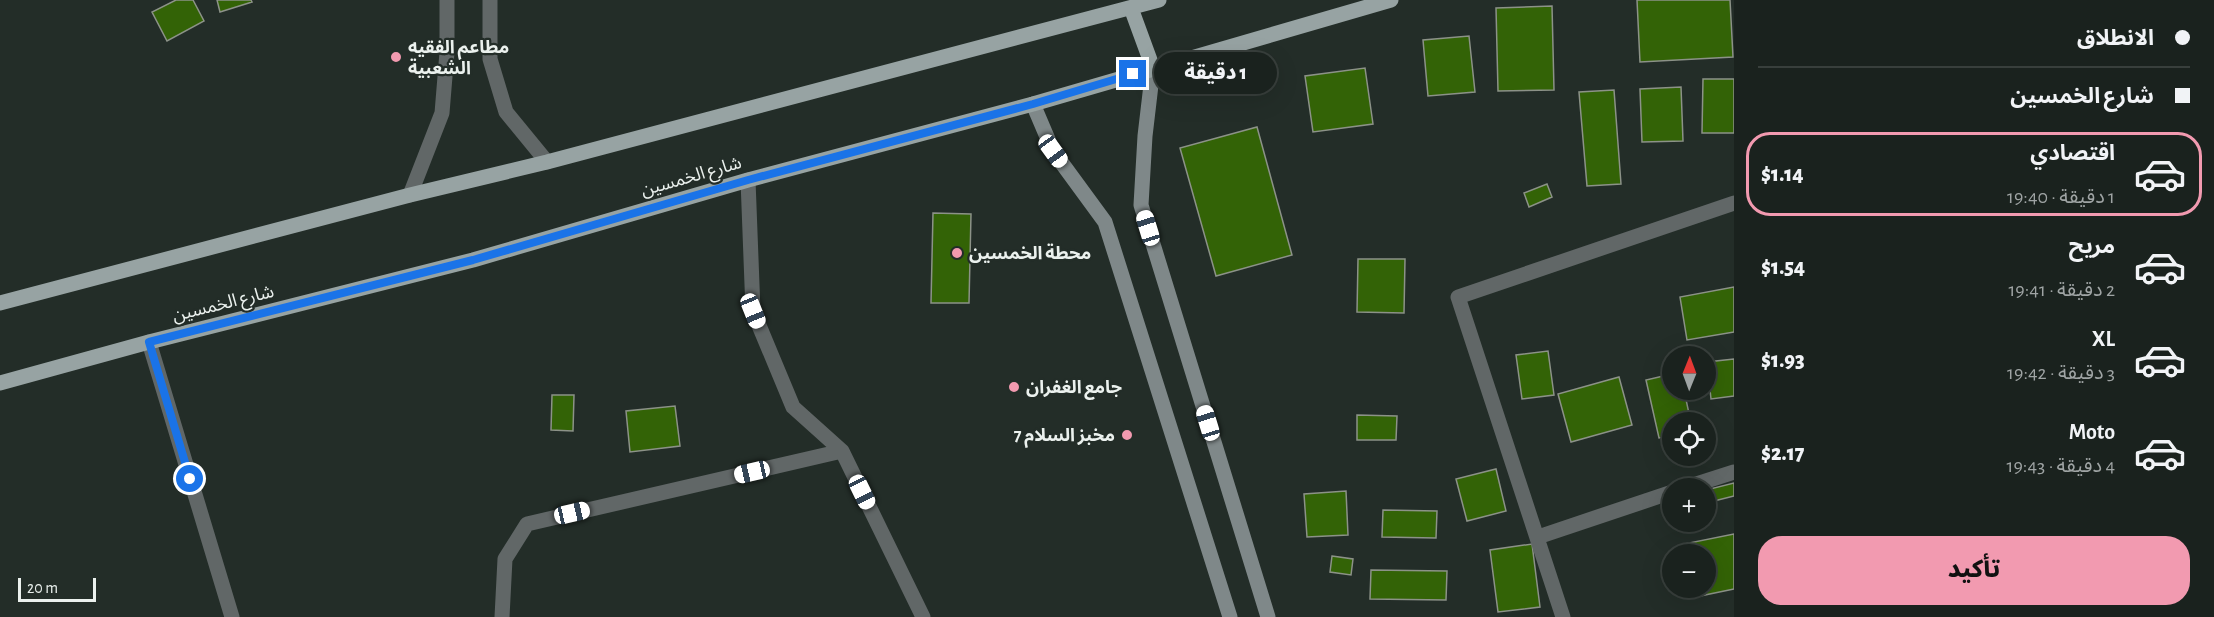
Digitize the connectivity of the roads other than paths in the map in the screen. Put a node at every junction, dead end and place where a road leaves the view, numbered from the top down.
1 (447, 0) edge
2 (490, 0) edge
3 (1159, 0) edge
4 (1391, 0) edge
5 (1131, 8) junction
6 (1154, 68) junction
7 (1033, 104) junction
8 (547, 162) junction
9 (748, 180) junction
10 (410, 195) junction
11 (1734, 202) edge
12 (0, 303) edge
13 (149, 342) junction
14 (0, 382) edge
15 (842, 451) junction
16 (1734, 472) edge
17 (1716, 478) edge
18 (1662, 495) edge
19 (1538, 537) junction
20 (232, 617) edge
21 (502, 617) edge
22 (922, 617) edge
23 (1230, 617) edge
24 (1268, 617) edge
25 (1563, 617) edge

1 - 10 street
2 - 8 street
3 - 5 main road
4 - 6 main road, شارع الخمسين
5 - 6 main road
5 - 8 main road
6 - 7 main road, شارع الخمسين
6 - 24 street
7 - 9 main road, شارع الخمسين
7 - 23 street
8 - 10 main road
9 - 13 main road, شارع الخمسين
9 - 15 street
10 - 12 main road
11 - 19 street
13 - 14 main road, شارع الخمسين
13 - 20 street
15 - 21 street
15 - 22 street
16 - 17 street
18 - 19 street
19 - 25 street

